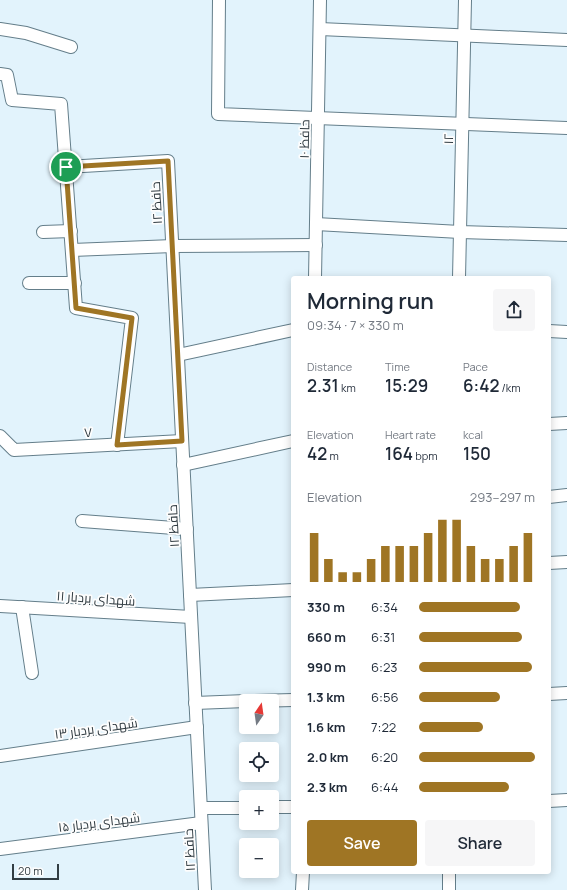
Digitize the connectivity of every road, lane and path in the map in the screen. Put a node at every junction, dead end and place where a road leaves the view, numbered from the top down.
1 (219, 0) edge
2 (320, 0) edge
3 (465, 0) edge
4 (0, 29) edge
5 (320, 29) junction
6 (464, 35) junction
7 (567, 40) edge
8 (71, 47) dead end
9 (0, 74) edge
10 (318, 118) junction
11 (463, 124) junction
12 (567, 128) edge
13 (66, 167) junction
14 (316, 224) junction
15 (71, 231) junction
16 (43, 232) dead end
17 (460, 232) junction
18 (567, 235) edge
19 (316, 244) junction
20 (172, 246) junction
21 (72, 250) junction
22 (315, 276) edge
23 (460, 276) edge
24 (29, 283) dead end
25 (75, 283) junction
26 (291, 330) edge
27 (551, 331) edge
28 (567, 332) edge
29 (178, 355) junction
30 (567, 423) edge
31 (551, 424) edge
32 (0, 436) edge
33 (182, 441) junction
34 (291, 441) edge
35 (117, 445) junction
36 (183, 465) junction
37 (567, 495) edge
38 (551, 497) edge
39 (82, 521) dead end
40 (187, 529) junction
41 (567, 562) edge
42 (551, 563) edge
43 (291, 590) edge
44 (190, 595) junction
45 (0, 606) edge
46 (22, 607) junction
47 (191, 618) junction
48 (32, 673) dead end
49 (567, 693) edge
50 (551, 694) edge
51 (279, 700) edge
52 (291, 700) edge
53 (239, 701) edge
54 (195, 703) junction
55 (197, 727) junction
56 (0, 756) edge
57 (567, 800) edge
58 (551, 801) edge
59 (279, 807) edge
60 (291, 807) edge
61 (200, 808) junction
62 (239, 808) edge
63 (201, 823) junction
64 (0, 849) edge
65 (303, 874) edge
66 (449, 874) edge
67 (205, 890) edge
68 (302, 890) edge
69 (449, 890) edge

1 - 10 street
2 - 5 street, حافظ ۱۰
3 - 6 street, ۱۲
4 - 8 street
5 - 6 street
5 - 10 street, حافظ ۱۰
6 - 7 street
6 - 11 street, ۱۲
9 - 13 street
10 - 11 street
10 - 14 street, حافظ ۱۰
11 - 12 street
11 - 17 street, ۱۲
13 - 15 street
13 - 20 street, حافظ ۱۲
14 - 17 street
14 - 19 street, حافظ ۱۰
15 - 16 street
15 - 21 street
17 - 18 street
17 - 23 street, ۱۲
19 - 20 street
19 - 22 street, حافظ ۱۰
20 - 21 street
20 - 29 street, حافظ ۱۲
21 - 25 street
24 - 25 street
25 - 35 street
26 - 29 street
27 - 28 street
29 - 33 street, حافظ ۱۲
30 - 31 street
32 - 35 street, ۷
33 - 35 street, ۷
33 - 36 street, حافظ ۱۲
34 - 36 street
36 - 40 street, حافظ ۱۲
37 - 38 street
39 - 40 street
40 - 44 street, حافظ ۱۲
41 - 42 street
43 - 44 street
44 - 47 street, حافظ ۱۲
45 - 46 street, شهدای بردبار ۱۱
46 - 47 street, شهدای بردبار ۱۱
46 - 48 street
47 - 54 street, حافظ ۱۲
49 - 50 street
51 - 52 street
53 - 54 street
54 - 55 street, حافظ ۱۲
55 - 56 street, شهدای بردبار ۱۳
55 - 61 street, حافظ ۱۲
57 - 58 street
59 - 60 street
61 - 62 street
61 - 63 street, حافظ ۱۲
63 - 64 street, شهدای بردبار ۱۵
63 - 67 street, حافظ ۱۲
65 - 68 street
66 - 69 street

